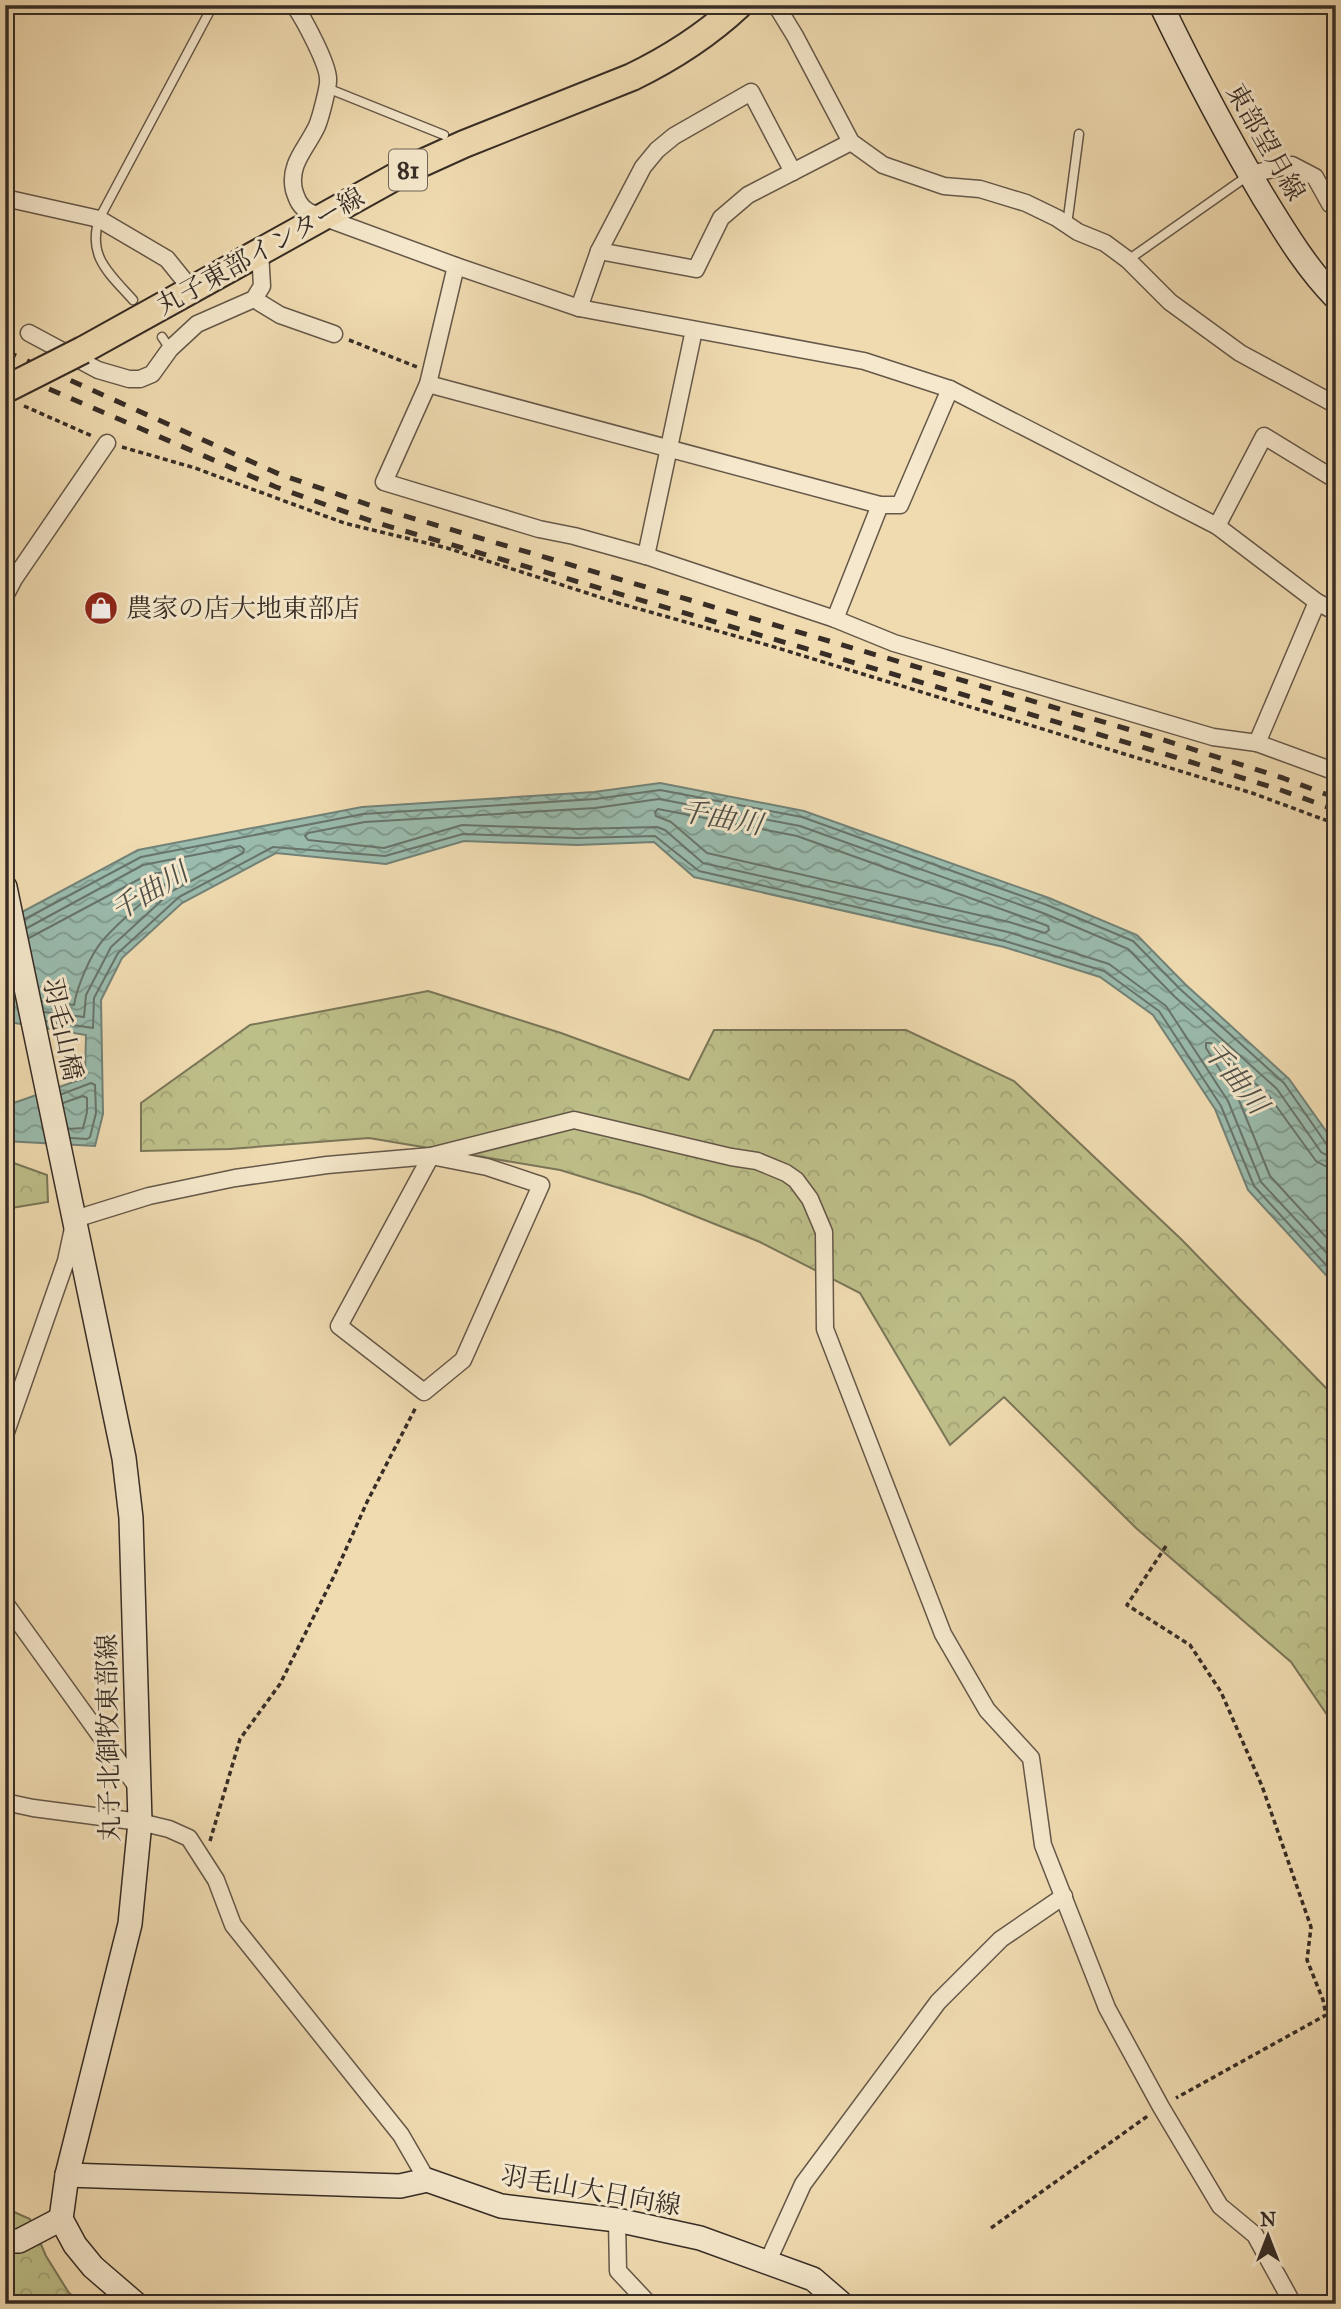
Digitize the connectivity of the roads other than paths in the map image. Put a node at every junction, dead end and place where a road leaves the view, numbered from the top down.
1 (213, 5) edge
2 (295, 5) edge
3 (739, 5) edge
4 (776, 5) edge
5 (1161, 5) edge
6 (326, 88) junction
7 (1079, 134) dead end
8 (444, 135) dead end
9 (850, 142) junction
10 (793, 172) junction
11 (1250, 174) junction
12 (5, 198) edge
13 (1336, 206) edge
14 (318, 218) junction
15 (99, 219) junction
16 (1067, 225) junction
17 (599, 251) junction
18 (260, 252) junction
19 (1129, 260) junction
20 (456, 266) junction
21 (192, 290) junction
22 (1336, 298) edge
23 (254, 299) junction
24 (133, 300) dead end
25 (579, 308) junction
26 (694, 330) junction
27 (29, 333) dead end
28 (334, 334) road end
29 (430, 378) junction
30 (950, 389) junction
31 (12, 395) edge
32 (1336, 405) edge
33 (107, 443) road end
34 (668, 448) junction
35 (1336, 480) edge
36 (880, 505) junction
37 (1217, 526) junction
38 (646, 556) junction
39 (5, 596) edge
40 (1317, 602) junction
41 (1336, 612) edge
42 (835, 619) junction
43 (1257, 743) junction
44 (1336, 772) edge
45 (5, 887) edge
46 (431, 1156) junction
47 (66, 1182) joint
48 (75, 1219) junction
49 (5, 1435) edge
50 (5, 1602) edge
51 (141, 1793) junction
52 (5, 1802) edge
53 (141, 1822) junction
54 (1064, 1896) junction
55 (67, 2175) junction
56 (427, 2180) junction
57 (61, 2219) junction
58 (617, 2220) junction
59 (5, 2241) edge
60 (768, 2261) junction
61 (136, 2304) edge
62 (649, 2304) edge
63 (842, 2304) edge
64 (1293, 2304) edge

1 - 15 lane
2 - 6 street
3 - 14 main road, 丸子東部インター線 / 81
4 - 9 street
5 - 11 main road, 東部望月線
6 - 8 lane
6 - 14 street
7 - 16 lane
9 - 10 street
9 - 16 street
10 - 17 street
10 - 17 street
11 - 13 street
11 - 19 lane
11 - 22 main road, 東部望月線
12 - 15 street
14 - 18 main road, 丸子東部インター線 / 81
14 - 20 street
15 - 21 street
15 - 24 lane
16 - 19 street
17 - 25 street
18 - 21 main road, 丸子東部インター線 / 81
18 - 23 street
19 - 32 street
20 - 25 street
20 - 29 street
21 - 31 main road, 丸子東部インター線 / 81, bridge
23 - 27 street
23 - 28 street
25 - 26 street
26 - 30 street
26 - 34 street
29 - 34 street
29 - 38 street
30 - 36 street
30 - 37 street
33 - 39 street
34 - 36 street
34 - 38 street
35 - 37 street
36 - 42 street
37 - 40 street
38 - 42 street
40 - 41 street
40 - 43 street
42 - 43 street
43 - 44 street
45 - 47 main road, 羽毛山橋
46 - 46 street
46 - 48 street
46 - 54 street
47 - 48 main road, 丸子北御牧東部線
48 - 49 street
48 - 51 main road, 丸子北御牧東部線
50 - 51 street
51 - 53 main road, 丸子北御牧東部線
52 - 53 street
53 - 55 main road, 丸子北御牧東部線
53 - 56 street
54 - 60 street
54 - 64 street
55 - 56 main road, 羽毛山大日向線
55 - 57 main road, 丸子北御牧東部線
56 - 58 main road, 羽毛山大日向線
57 - 59 main road
57 - 61 main road
58 - 60 main road, 羽毛山大日向線
58 - 62 street
60 - 63 main road, 羽毛山大日向線

